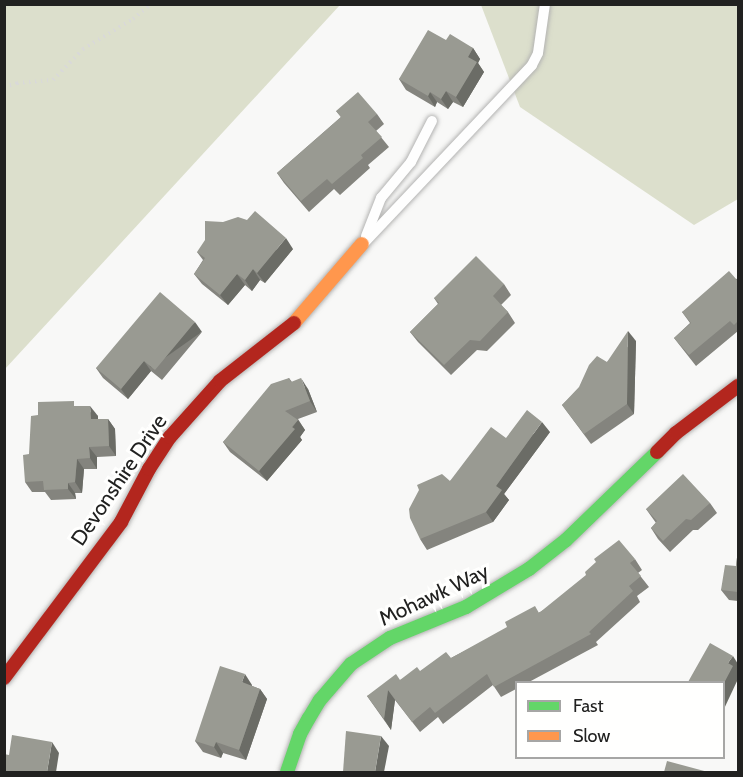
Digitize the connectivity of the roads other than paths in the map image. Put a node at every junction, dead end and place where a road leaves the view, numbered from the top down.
1 (545, 4) edge
2 (432, 122) dead end
3 (362, 244) junction
4 (738, 386) edge
5 (4, 678) edge
6 (287, 772) edge

1 - 3 lane
2 - 3 lane
3 - 5 street, Devonshire Drive
4 - 6 street, Mohawk Way

